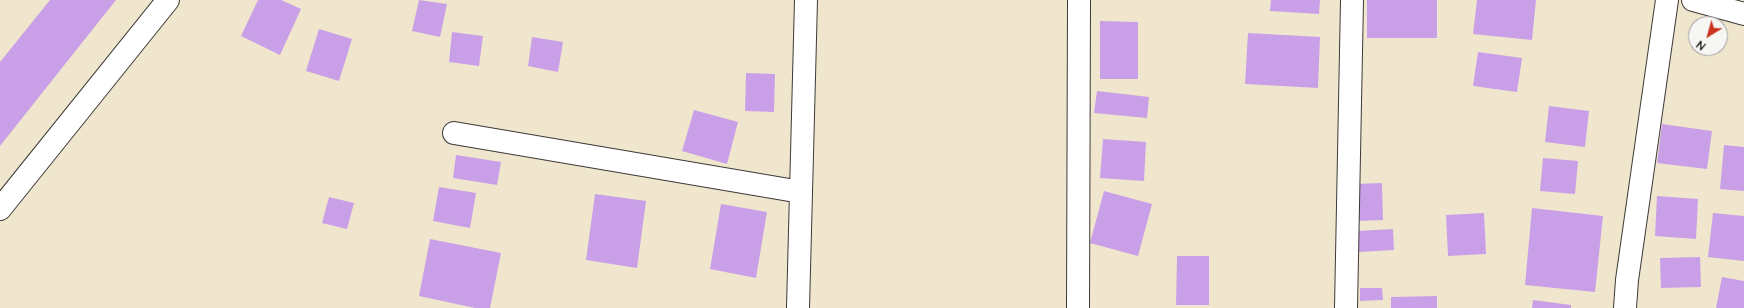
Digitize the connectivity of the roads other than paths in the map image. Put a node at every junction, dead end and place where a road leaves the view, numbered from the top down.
1 (168, 0) edge
2 (806, 0) edge
3 (1079, 0) edge
4 (1352, 0) edge
5 (1667, 0) edge
6 (1693, 0) edge
7 (1744, 14) edge
8 (454, 133) dead end
9 (801, 192) junction
10 (0, 209) edge
11 (798, 308) edge
12 (1078, 308) edge
13 (1346, 308) edge
14 (1625, 308) edge

1 - 10 street
2 - 9 street
3 - 12 street
4 - 13 street
5 - 14 street
6 - 7 street
8 - 9 street
9 - 11 street

